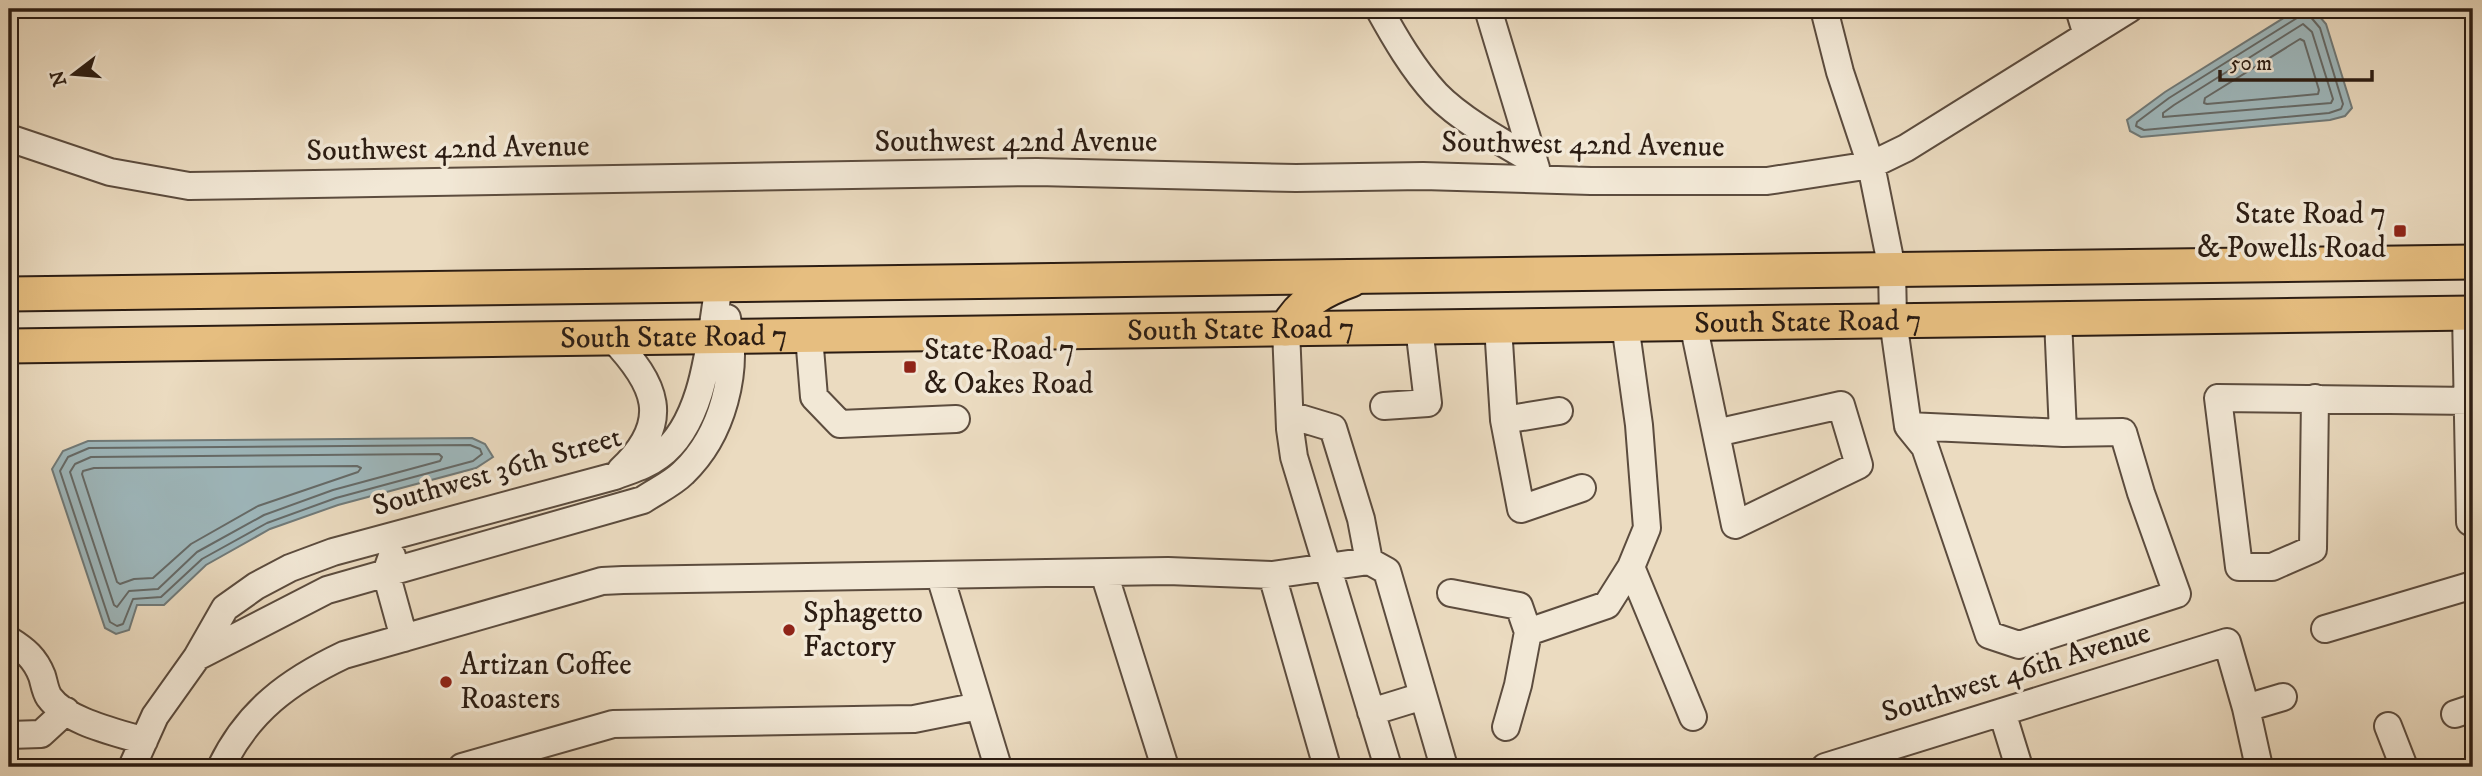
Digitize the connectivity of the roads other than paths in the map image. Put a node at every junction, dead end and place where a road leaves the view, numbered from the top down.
1 (1379, 9) edge
2 (1488, 9) edge
3 (1824, 9) edge
4 (2078, 9) edge
5 (2129, 9) edge
6 (2087, 35) junction
7 (9, 138) edge
8 (1871, 165) junction
9 (1537, 170) junction
10 (2473, 262) edge
11 (1892, 269) junction
12 (1363, 276) junction
13 (719, 285) junction
14 (9, 294) edge
15 (2470, 313) edge
16 (2058, 318) junction
17 (1893, 320) junction
18 (1693, 323) junction
19 (1625, 324) junction
20 (1498, 326) junction
21 (1419, 327) junction
22 (1286, 329) junction
23 (809, 336) junction
24 (721, 337) junction
25 (612, 338) junction
26 (9, 346) edge
27 (2315, 398) junction
28 (2471, 402) edge
29 (1384, 406) dead end
30 (1559, 411) dead end
31 (1290, 415) junction
32 (956, 419) dead end
33 (1504, 420) junction
34 (1908, 426) junction
35 (1716, 433) junction
36 (2063, 433) junction
37 (615, 476) junction
38 (1582, 488) dead end
39 (2473, 521) edge
40 (421, 528) junction
41 (1369, 561) junction
42 (1327, 567) junction
43 (1632, 567) junction
44 (386, 573) junction
45 (1104, 573) junction
46 (1272, 575) junction
47 (940, 576) junction
48 (2473, 585) edge
49 (1451, 593) dead end
50 (2325, 629) dead end
51 (1528, 632) junction
52 (404, 638) junction
53 (9, 640) edge
54 (197, 657) junction
55 (1423, 696) junction
56 (2283, 697) dead end
57 (979, 706) junction
58 (2246, 708) junction
59 (66, 711) junction
60 (1371, 712) junction
61 (2002, 712) junction
62 (1693, 717) dead end
63 (2388, 726) dead end
64 (1506, 727) dead end
65 (9, 735) edge
66 (144, 741) junction
67 (132, 767) edge
68 (221, 767) edge
69 (462, 767) edge
70 (998, 767) edge
71 (1165, 767) edge
72 (1327, 767) edge
73 (1388, 767) edge
74 (1444, 767) edge
75 (1825, 767) edge
76 (2019, 767) edge
77 (2259, 767) edge
78 (2403, 767) edge

1 - 9 street
2 - 9 street
3 - 8 street
4 - 6 street
5 - 6 street, Southwest 42nd Avenue
6 - 8 street, Southwest 42nd Avenue
7 - 9 street, Southwest 42nd Avenue
8 - 9 street, Southwest 42nd Avenue
8 - 11 street
10 - 11 main road, South State Road 7
11 - 12 main road, South State Road 7
11 - 17 street
12 - 13 main road, South State Road 7
12 - 22 main road
13 - 14 main road, South State Road 7
13 - 24 street, Southwest 36th Street
15 - 16 main road, South State Road 7
15 - 28 street
16 - 17 main road, South State Road 7
16 - 36 street
17 - 18 main road, South State Road 7
17 - 34 street
18 - 19 main road, South State Road 7
18 - 35 street
19 - 20 main road, South State Road 7
19 - 43 street
20 - 21 main road, South State Road 7
20 - 33 street
21 - 22 main road, South State Road 7
21 - 29 street
22 - 23 main road, South State Road 7
22 - 31 street
23 - 24 main road, South State Road 7
23 - 32 street
24 - 25 main road, South State Road 7
24 - 37 street, Southwest 36th Street
24 - 44 street, Southwest 36th Street
25 - 26 main road, South State Road 7
25 - 37 street
27 - 27 street
27 - 28 street
28 - 39 street
30 - 33 street
31 - 41 street
31 - 42 street
33 - 38 street
34 - 36 street
34 - 36 street
35 - 35 street
37 - 40 street, Southwest 36th Street
40 - 44 street
40 - 54 street, Southwest 36th Street
41 - 42 street
41 - 55 street
42 - 46 street
42 - 60 street
43 - 51 street
43 - 62 street
44 - 52 street
44 - 54 street, Southwest 36th Street
45 - 46 street
45 - 47 street
45 - 71 street
46 - 72 street
47 - 52 street
47 - 57 street
48 - 50 street
49 - 51 street
51 - 64 street
52 - 68 street
53 - 59 street
54 - 66 street, Southwest 36th Street
55 - 60 street
55 - 74 street
56 - 58 street
57 - 69 street
57 - 70 street
58 - 61 street, Southwest 46th Avenue
58 - 77 street
59 - 65 street
59 - 66 street
60 - 73 street
61 - 75 street, Southwest 46th Avenue
61 - 76 street
63 - 78 street
66 - 67 street, Southwest 36th Street

